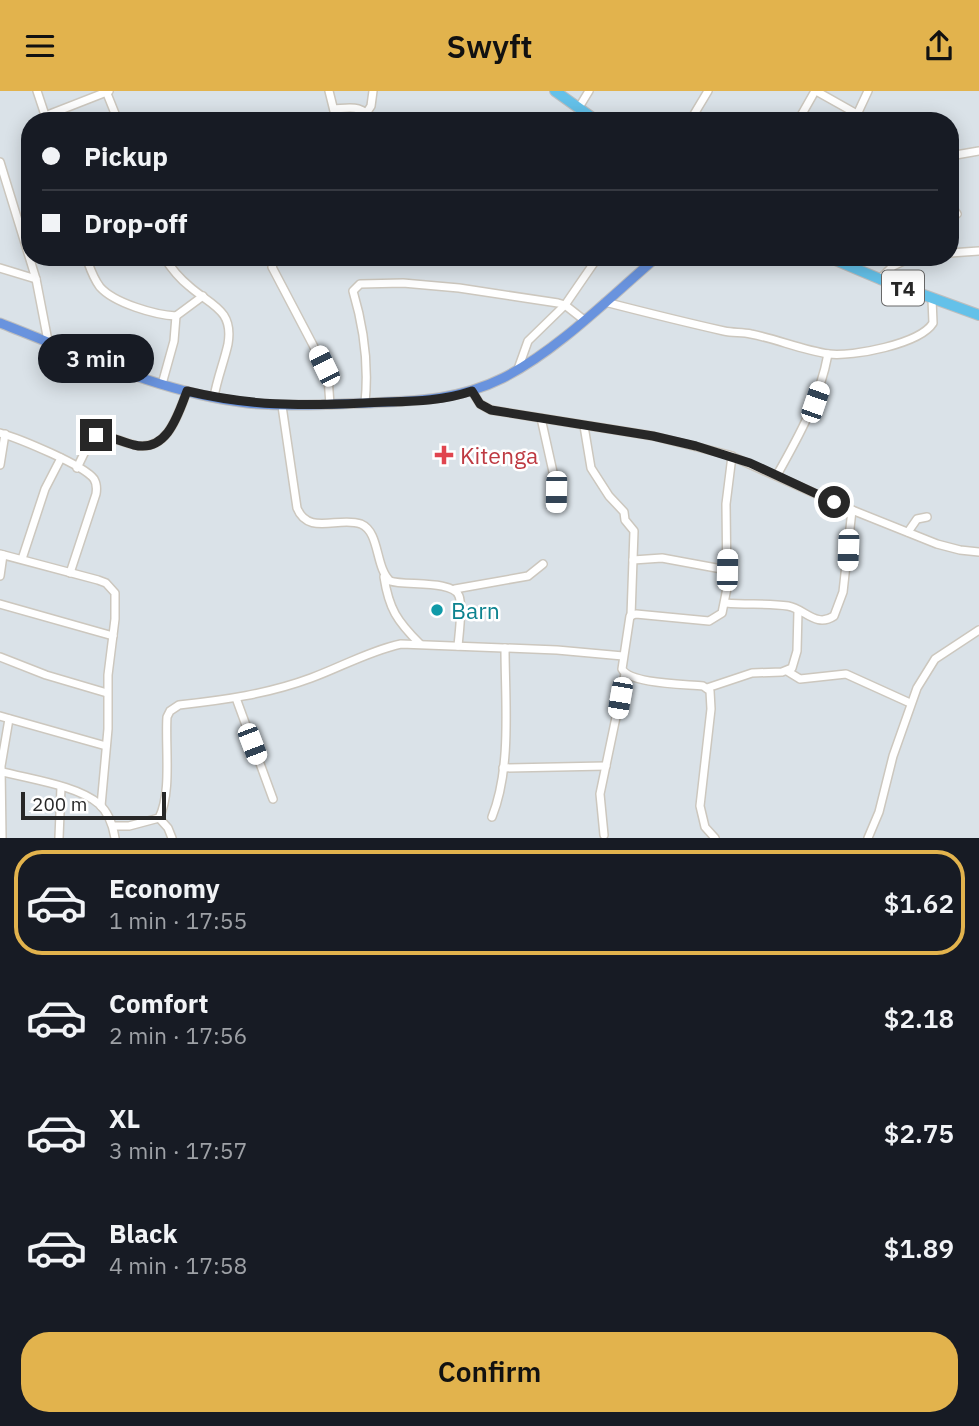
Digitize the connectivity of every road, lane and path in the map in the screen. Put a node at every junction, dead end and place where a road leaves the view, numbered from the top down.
1 (37, 91) edge
2 (107, 91) edge
3 (329, 91) edge
4 (373, 91) edge
5 (555, 91) edge
6 (589, 91) edge
7 (708, 91) edge
8 (816, 91) edge
9 (868, 91) edge
10 (334, 109) junction
11 (578, 109) junction
12 (44, 112) edge
13 (60, 112) edge
14 (115, 112) edge
15 (335, 112) edge
16 (367, 112) joint
17 (583, 112) edge
18 (695, 112) edge
19 (803, 112) edge
20 (846, 112) edge
21 (858, 112) edge
22 (979, 151) edge
23 (959, 154) edge
24 (1, 166) edge
25 (21, 231) edge
26 (979, 251) edge
27 (959, 252) edge
28 (32, 266) edge
29 (89, 266) edge
30 (171, 266) edge
31 (272, 266) edge
32 (591, 266) edge
33 (647, 266) edge
34 (849, 266) edge
35 (892, 266) edge
36 (0, 268) edge
37 (36, 279) junction
38 (880, 279) junction
39 (202, 296) junction
40 (932, 299) junction
41 (605, 302) junction
42 (565, 305) junction
43 (176, 316) junction
44 (979, 316) edge
45 (584, 320) junction
46 (0, 323) edge
47 (48, 341) junction
48 (828, 354) junction
49 (517, 370) junction
50 (162, 384) junction
51 (187, 391) junction
52 (472, 391) junction
53 (214, 397) junction
54 (365, 403) junction
55 (330, 405) junction
56 (282, 406) junction
57 (541, 418) junction
58 (584, 426) junction
59 (3, 433) edge
60 (732, 456) junction
61 (61, 458) junction
62 (0, 465) edge
63 (78, 468) junction
64 (777, 475) junction
65 (555, 508) dead end
66 (852, 510) junction
67 (927, 517) dead end
68 (908, 532) junction
69 (979, 552) edge
70 (1, 554) edge
71 (22, 559) junction
72 (633, 560) junction
73 (543, 564) dead end
74 (727, 570) junction
75 (70, 573) junction
76 (383, 573) junction
77 (0, 576) edge
78 (455, 589) junction
79 (726, 603) junction
80 (0, 604) edge
81 (798, 611) junction
82 (631, 616) junction
83 (979, 629) edge
84 (113, 636) junction
85 (420, 644) junction
86 (458, 646) junction
87 (505, 648) junction
88 (623, 656) junction
89 (0, 657) edge
90 (788, 671) junction
91 (625, 674) junction
92 (707, 688) junction
93 (107, 693) junction
94 (236, 698) junction
95 (910, 702) junction
96 (0, 716) edge
97 (9, 719) junction
98 (106, 746) junction
99 (606, 766) junction
100 (503, 768) junction
101 (1, 772) edge
102 (61, 787) junction
103 (273, 799) dead end
104 (102, 806) junction
105 (492, 817) dead end
106 (159, 818) junction
107 (113, 826) junction
108 (604, 835) dead end
109 (2, 838) edge
110 (60, 838) edge
111 (116, 838) edge
112 (172, 838) edge
113 (715, 838) edge
114 (868, 838) edge

1 - 12 street
2 - 13 street
2 - 14 street
3 - 10 street
4 - 16 street
5 - 11 highway
6 - 11 street
7 - 18 street
8 - 19 street
8 - 20 street
9 - 21 street
10 - 15 street
10 - 16 street
11 - 17 highway
22 - 23 street
24 - 25 street
26 - 27 street
28 - 37 street
29 - 43 street
30 - 39 street
31 - 55 street
32 - 42 street
33 - 41 main road
34 - 38 highway, T4
35 - 38 street
36 - 37 street
37 - 47 street
38 - 40 highway, T4
39 - 43 street
39 - 53 street
40 - 44 highway, T4
40 - 48 street
41 - 45 main road
41 - 48 street
42 - 45 street
42 - 49 street
42 - 54 street
43 - 50 street
45 - 49 main road
46 - 47 main road
47 - 50 main road
48 - 64 street
49 - 52 main road
50 - 51 main road
51 - 53 main road
51 - 63 street
52 - 54 main road
52 - 57 street
53 - 56 main road
54 - 55 main road
55 - 56 main road
56 - 76 street
57 - 58 street
57 - 65 street
58 - 60 street
58 - 72 street
59 - 61 street
59 - 62 street
60 - 64 street
60 - 74 street
61 - 63 street
61 - 71 street
63 - 75 street
64 - 66 street
66 - 68 street
66 - 81 street
67 - 68 street
68 - 69 street
70 - 71 street
70 - 77 street
71 - 75 street
72 - 74 street
72 - 82 street
73 - 78 street
74 - 79 street
75 - 84 street
76 - 78 street
76 - 85 street
78 - 86 street
79 - 81 street
79 - 82 street
80 - 84 street
81 - 90 street
82 - 88 street
83 - 95 street
84 - 93 street
85 - 86 street
85 - 94 street
86 - 87 street
87 - 88 street
87 - 100 street
88 - 91 street
89 - 93 street
90 - 92 street
90 - 95 street
91 - 92 street
91 - 99 street
92 - 113 street
93 - 98 street
94 - 103 street
94 - 106 street
95 - 114 street
96 - 97 street
97 - 98 street
97 - 101 street
98 - 104 street
99 - 100 street
99 - 108 street
100 - 105 street
101 - 102 street
101 - 109 street
102 - 104 street
102 - 110 street
104 - 107 street
106 - 107 street
106 - 112 street
107 - 111 street

